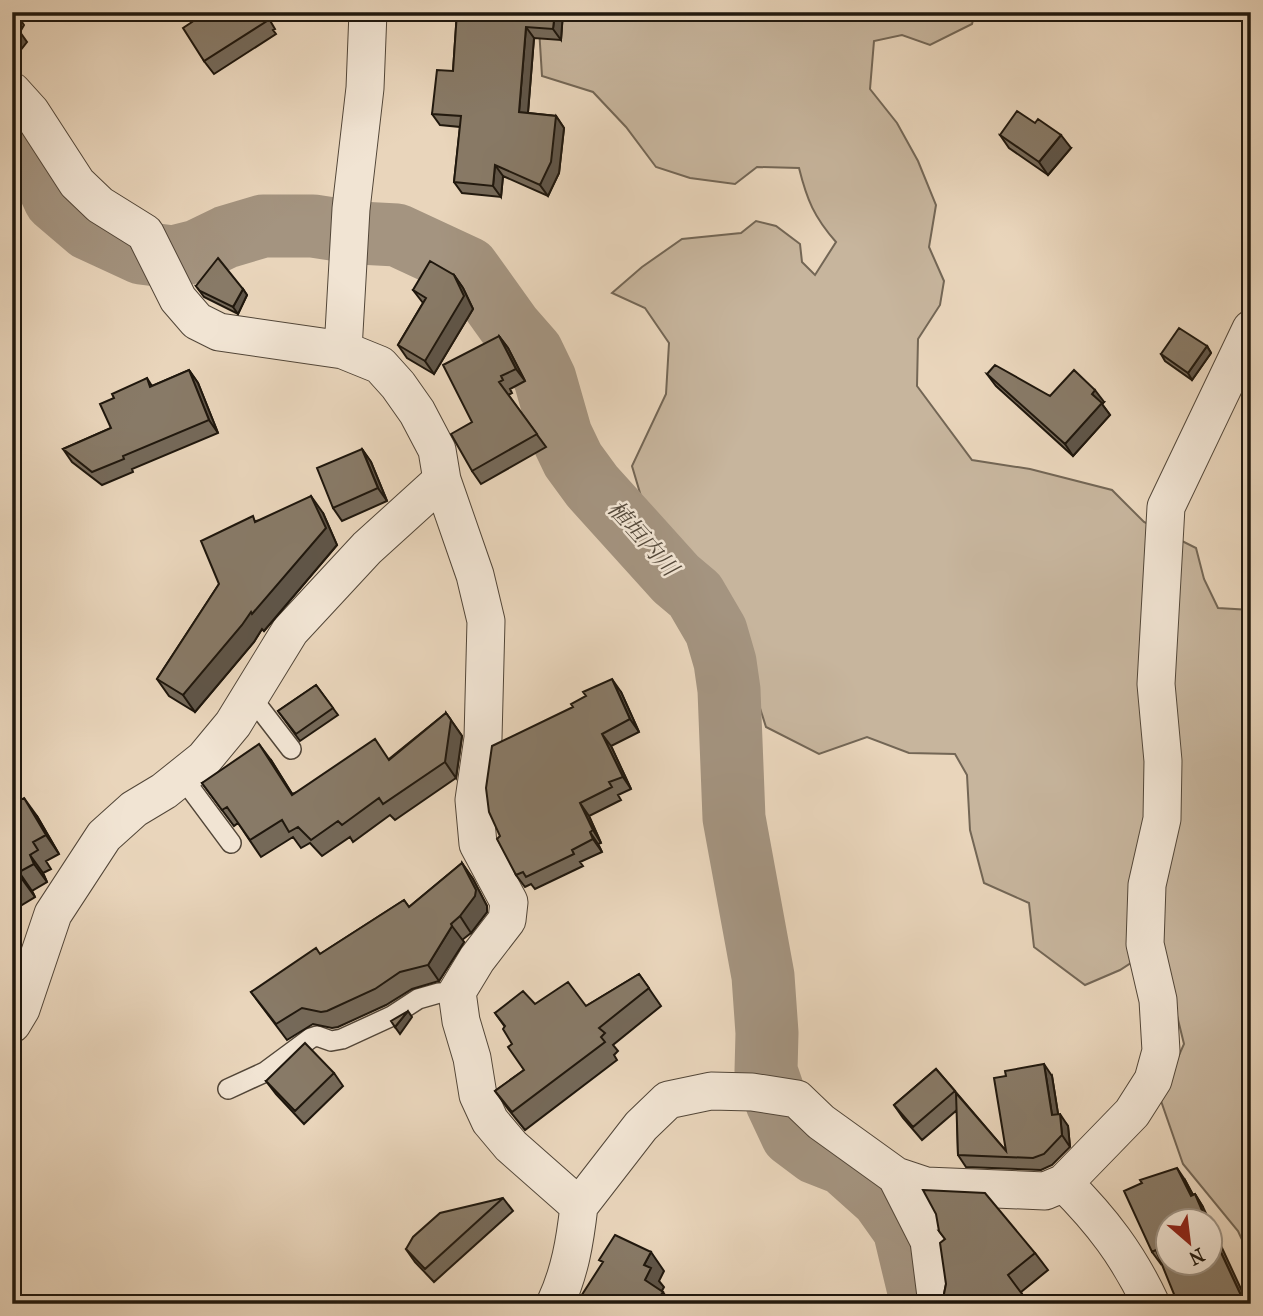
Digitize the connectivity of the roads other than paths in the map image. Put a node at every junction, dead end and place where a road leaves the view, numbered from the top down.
1 (368, 12) edge
2 (12, 91) edge
3 (1251, 329) edge
4 (343, 350) junction
5 (442, 480) junction
6 (251, 697) junction
7 (291, 749) dead end
8 (182, 777) junction
9 (231, 843) dead end
10 (457, 992) junction
11 (12, 1024) edge
12 (228, 1089) dead end
13 (896, 1176) junction
14 (1065, 1183) junction
15 (579, 1206) junction
16 (555, 1304) edge
17 (937, 1304) edge
18 (1151, 1304) edge

1 - 4 street
2 - 4 street
3 - 14 street
4 - 5 street
5 - 6 street
5 - 10 street
6 - 7 lane
6 - 8 street
8 - 9 lane
8 - 11 street
10 - 12 lane
10 - 15 street
13 - 14 street
13 - 15 street
13 - 17 street
14 - 18 street
15 - 16 street

